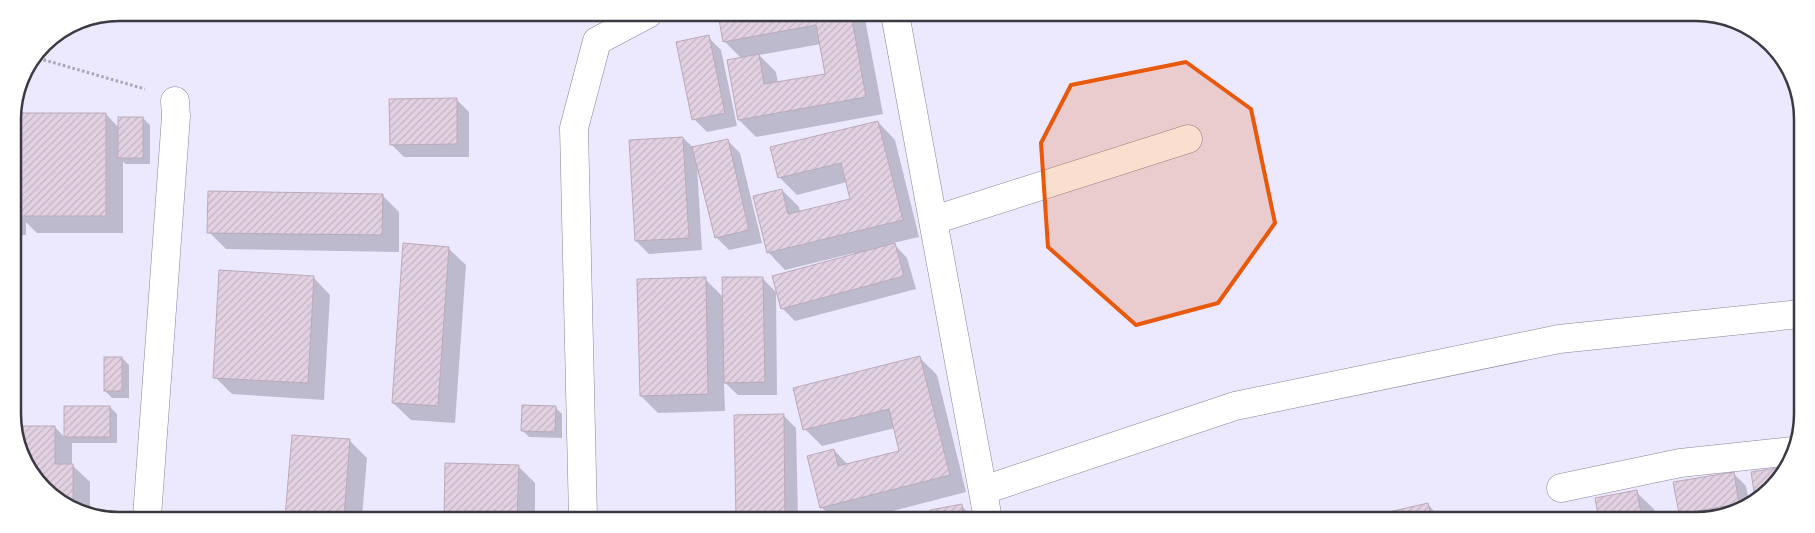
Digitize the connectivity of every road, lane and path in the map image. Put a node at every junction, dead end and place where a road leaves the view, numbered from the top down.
1 (635, 21) edge
2 (896, 21) edge
3 (42, 60) edge
4 (175, 101) joint
5 (1188, 139) dead end
6 (934, 220) junction
7 (1794, 315) edge
8 (1786, 452) edge
9 (1561, 488) dead end
10 (984, 490) junction
11 (147, 512) edge
12 (583, 512) edge
13 (987, 512) edge

1 - 12 street
2 - 6 street
3 - 4 path
4 - 11 street
5 - 6 street
6 - 10 street
7 - 10 street
8 - 9 street
10 - 13 street

